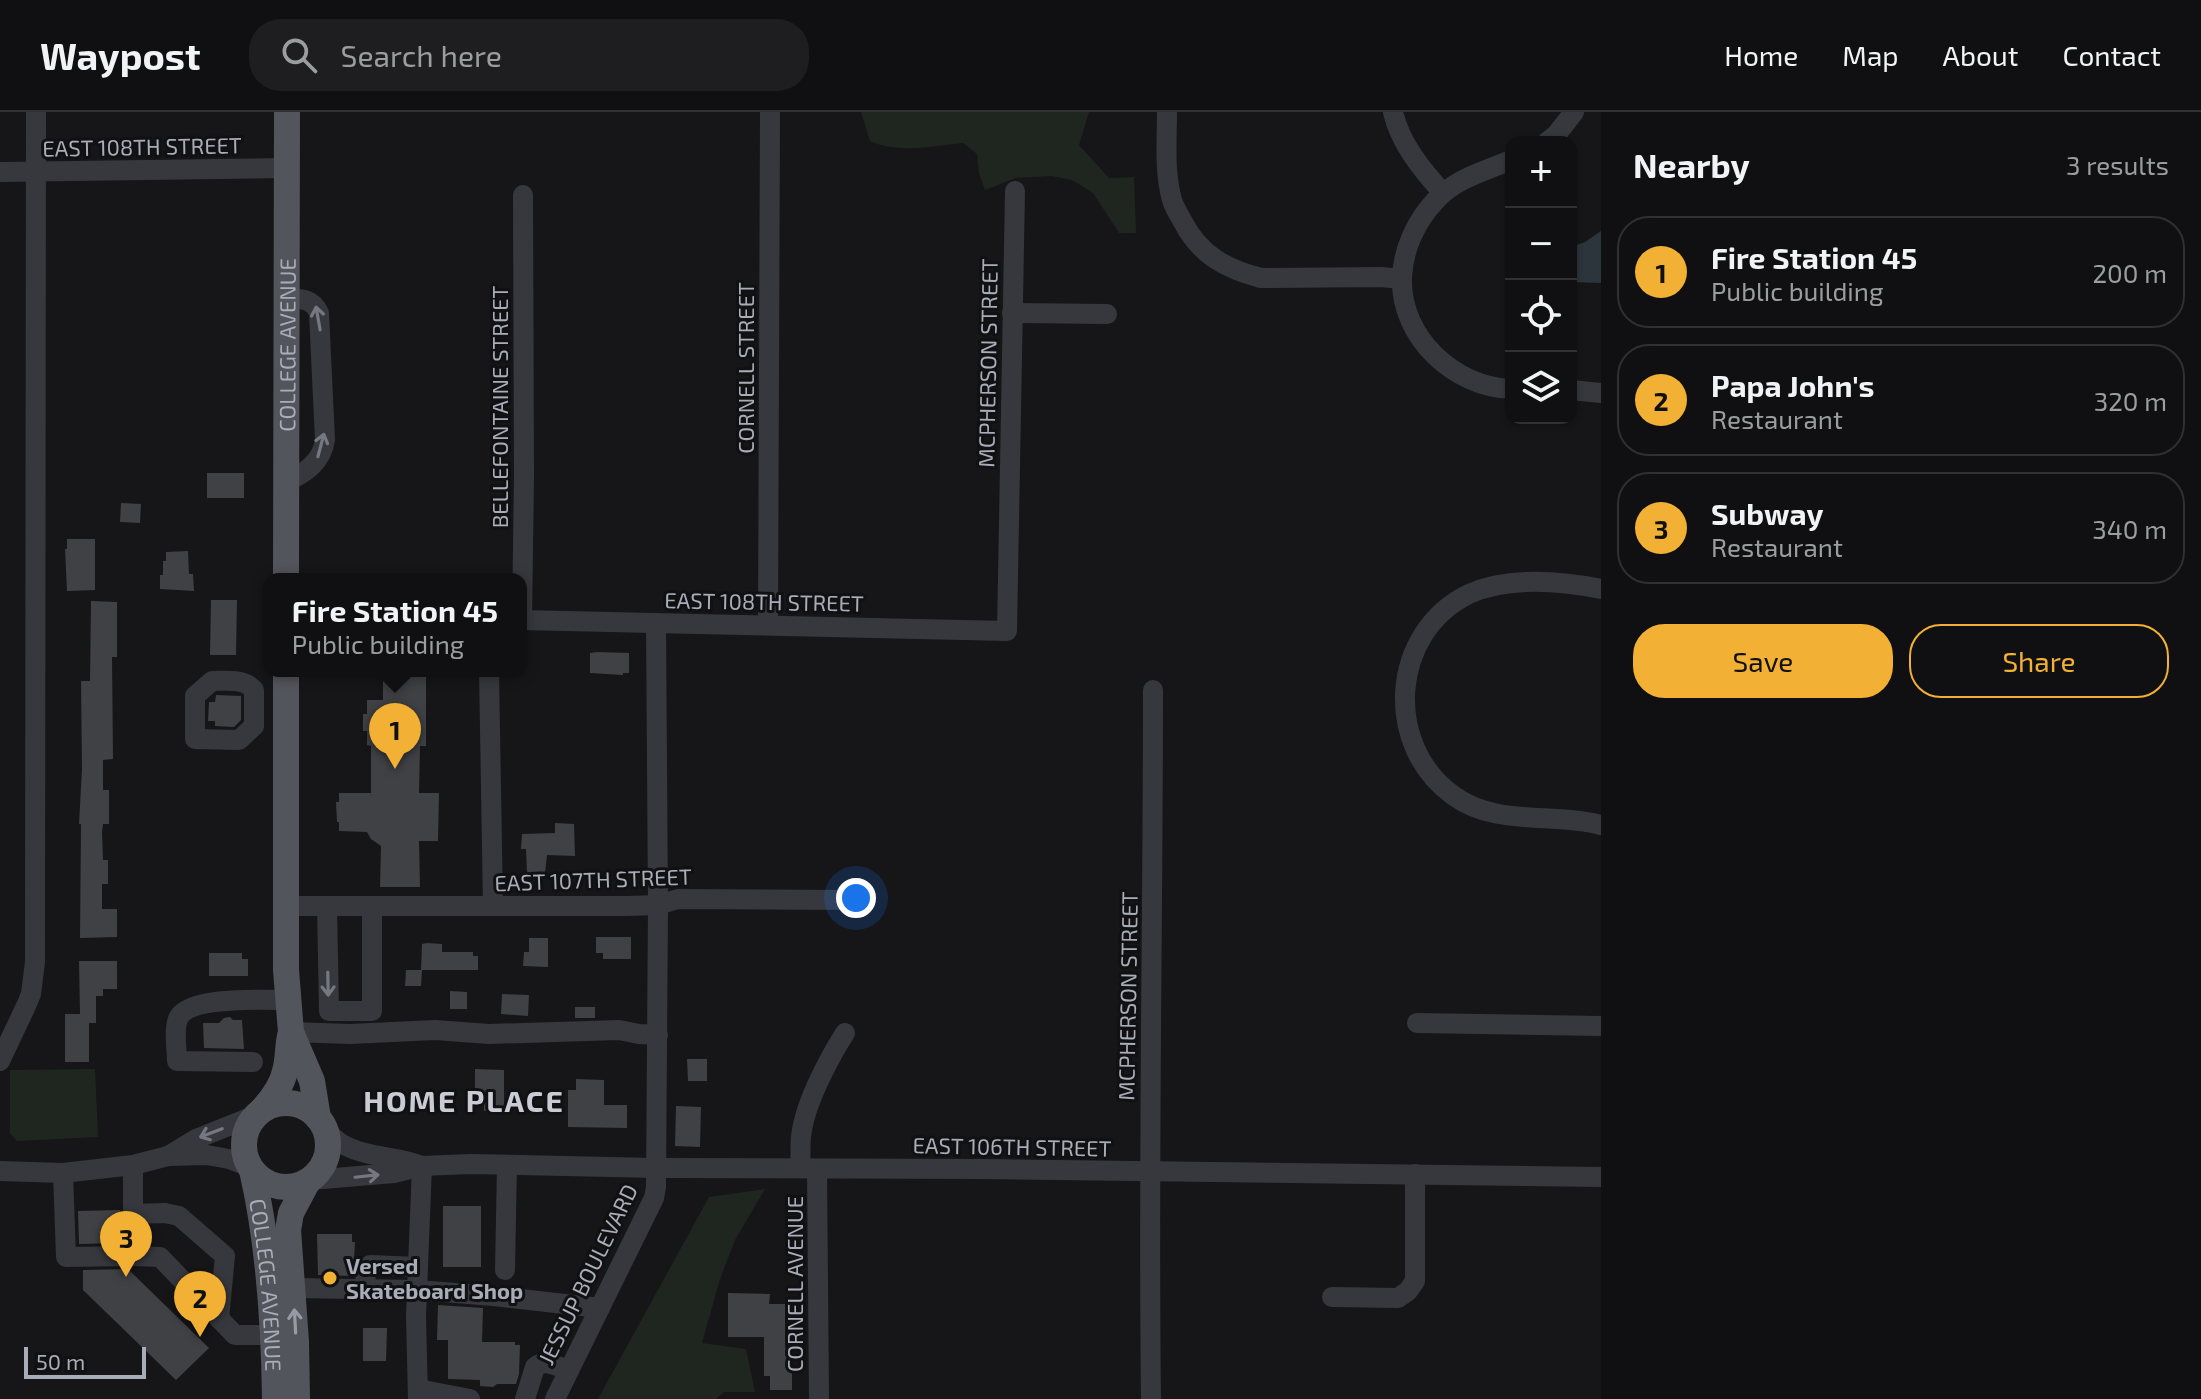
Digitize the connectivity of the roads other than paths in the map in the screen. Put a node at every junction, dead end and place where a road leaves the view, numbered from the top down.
1 (36, 112) edge
2 (287, 112) edge
3 (770, 112) edge
4 (1167, 112) edge
5 (1393, 112) edge
6 (1574, 112) edge
7 (1555, 136) edge
8 (1505, 162) edge
9 (286, 168) junction
10 (0, 172) edge
11 (36, 172) junction
12 (1015, 191) dead end
13 (1443, 193) junction
14 (523, 195) dead end
15 (1402, 279) junction
16 (286, 298) junction
17 (1012, 313) junction
18 (1107, 314) dead end
19 (286, 363) junction
20 (322, 363) junction
21 (1505, 388) edge
22 (1577, 391) edge
23 (286, 392) junction
24 (323, 392) junction
25 (1601, 393) edge
26 (286, 482) junction
27 (286, 573) edge
28 (523, 573) edge
29 (1601, 589) edge
30 (527, 620) edge
31 (656, 623) junction
32 (768, 625) junction
33 (1007, 631) joint
34 (286, 677) edge
35 (489, 677) edge
36 (1153, 690) dead end
37 (286, 727) junction
38 (232, 732) dead end
39 (1601, 825) edge
40 (854, 900) dead end
41 (658, 905) junction
42 (285, 906) junction
43 (327, 906) junction
44 (372, 906) junction
45 (493, 906) junction
46 (289, 1000) junction
47 (1417, 1023) dead end
48 (1601, 1026) edge
49 (291, 1032) junction
50 (845, 1033) dead end
51 (658, 1035) junction
52 (0, 1061) edge
53 (253, 1062) dead end
54 (259, 1113) junction
55 (322, 1124) junction
56 (168, 1156) junction
57 (133, 1165) junction
58 (507, 1165) junction
59 (422, 1166) junction
60 (656, 1168) junction
61 (809, 1168) junction
62 (251, 1169) junction
63 (0, 1171) edge
64 (1149, 1172) junction
65 (63, 1173) junction
66 (1415, 1174) junction
67 (1601, 1177) edge
68 (309, 1181) junction
69 (133, 1214) junction
70 (133, 1256) junction
71 (418, 1267) junction
72 (505, 1270) dead end
73 (293, 1288) junction
74 (365, 1288) junction
75 (417, 1290) junction
76 (1332, 1297) dead end
77 (600, 1308) junction
78 (219, 1319) junction
79 (273, 1335) junction
80 (568, 1370) junction
81 (418, 1394) edge
82 (275, 1399) edge
83 (297, 1399) edge
84 (470, 1399) edge
85 (525, 1399) edge
86 (555, 1399) edge
87 (819, 1399) edge
88 (1151, 1399) edge

1 - 11 street
2 - 9 main road, COLLEGE AVENUE
3 - 32 street, CORNELL STREET
4 - 15 street
5 - 13 street
6 - 7 street
8 - 13 street
9 - 11 street, EAST 108TH STREET
9 - 16 main road, COLLEGE AVENUE
10 - 11 street, EAST 108TH STREET
11 - 52 street
12 - 17 street, MCPHERSON STREET
13 - 15 street
14 - 28 street, BELLEFONTAINE STREET
15 - 21 street
16 - 19 main road, COLLEGE AVENUE
20 -> 16 street
17 - 18 street
17 - 33 street, MCPHERSON STREET
19 - 20 street
19 - 23 main road, COLLEGE AVENUE
20 - 24 street
22 - 25 street
23 - 24 street
23 - 26 main road, COLLEGE AVENUE
26 -> 24 street
26 - 27 main road, COLLEGE AVENUE
29 - 39 street
30 - 31 street, EAST 108TH STREET
31 - 32 street, EAST 108TH STREET
31 - 41 street
32 - 33 street, EAST 108TH STREET
34 - 37 main road
35 - 45 street
36 - 64 street, MCPHERSON STREET
37 - 38 street
37 - 42 main road
40 - 41 street, EAST 107TH STREET
41 - 45 street, EAST 107TH STREET
41 - 51 street
42 - 43 street, EAST 107TH STREET
42 - 46 main road
43 - 44 street, EAST 107TH STREET
43 -> 44 street
44 - 45 street, EAST 107TH STREET
46 - 49 main road
46 - 53 street
47 - 48 street
49 - 51 street
49 - 54 main road
49 - 55 main road
50 - 61 street
51 - 60 street
54 - 55 main road
54 -> 56 street
54 - 62 main road
55 - 59 street, EAST 106TH STREET
55 - 68 main road
56 - 57 street
56 - 62 street
57 - 65 street
57 - 69 street
58 - 59 street, EAST 106TH STREET
58 - 60 street, EAST 106TH STREET
58 - 72 street
68 -> 59 street, EAST 106TH STREET
59 - 71 street
60 - 61 street, EAST 106TH STREET
60 - 77 street, JESSUP BOULEVARD
61 - 64 street, EAST 106TH STREET
61 - 87 street, CORNELL AVENUE
62 - 68 main road
62 - 79 main road, COLLEGE AVENUE
63 - 65 street
64 - 66 street, EAST 106TH STREET
64 - 88 street, MCPHERSON STREET
65 - 70 street
66 - 67 street, EAST 106TH STREET
66 - 76 street
68 - 73 main road, COLLEGE AVENUE
69 - 70 street
69 - 78 street
70 - 78 street
71 - 74 street
71 - 75 street
73 - 74 street
83 -> 73 main road, COLLEGE AVENUE
74 - 75 street
75 - 77 street
75 - 81 street
77 - 80 street, JESSUP BOULEVARD
78 - 79 street
79 - 82 main road, COLLEGE AVENUE
80 - 85 street
80 - 86 street, JESSUP BOULEVARD
81 - 84 street

